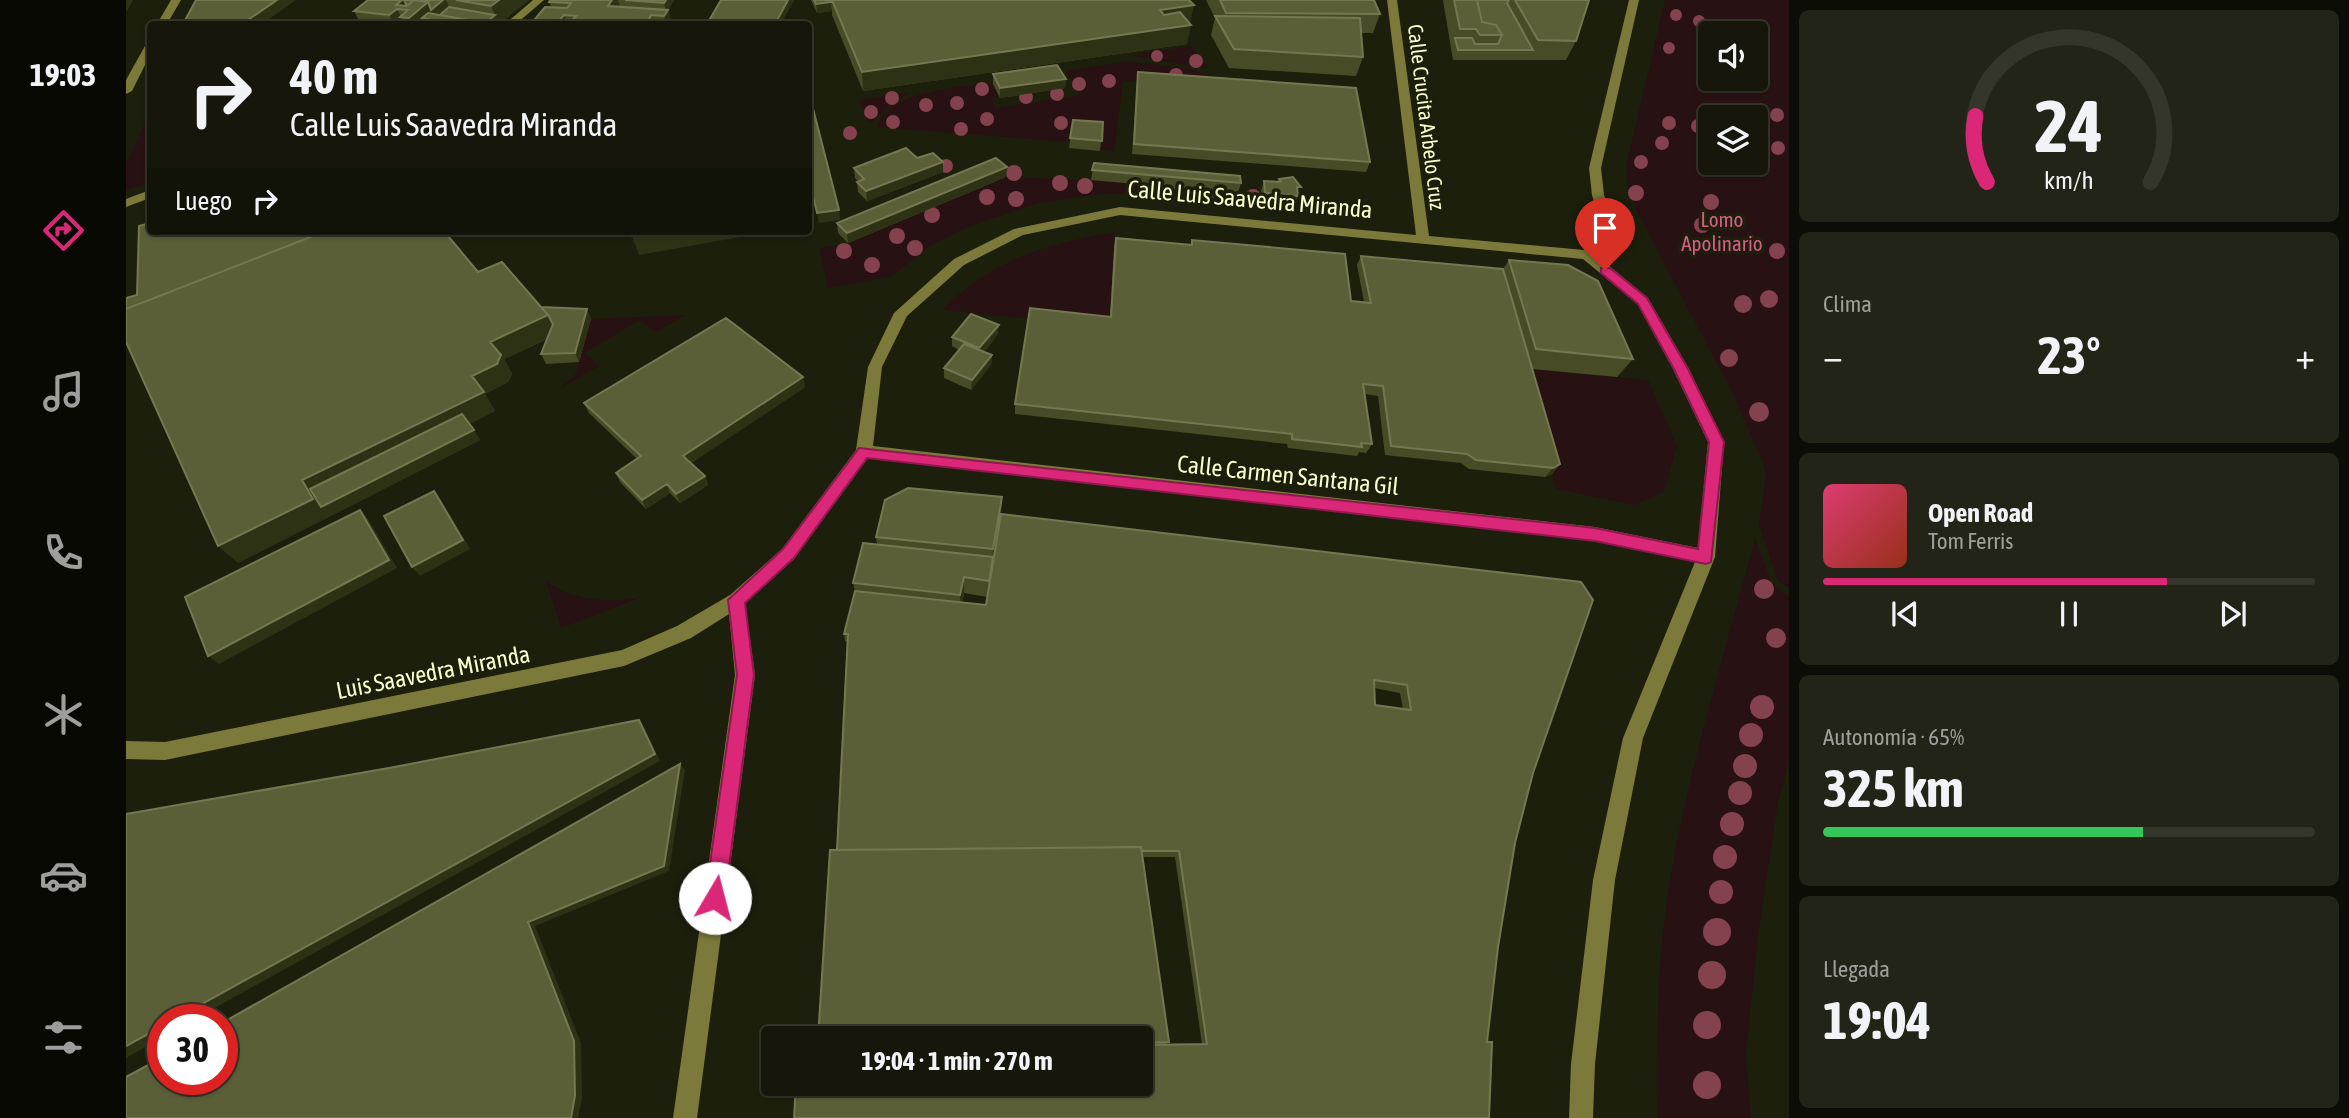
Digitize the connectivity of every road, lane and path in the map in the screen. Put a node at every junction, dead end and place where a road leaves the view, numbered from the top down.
1 (176, 0) edge
2 (539, 0) edge
3 (1392, 0) edge
4 (1634, 0) edge
5 (164, 21) edge
6 (514, 21) edge
7 (147, 52) edge
8 (126, 91) edge
9 (147, 195) edge
10 (126, 203) edge
11 (1423, 239) junction
12 (1587, 255) junction
13 (864, 452) junction
14 (1706, 557) junction
15 (736, 600) junction
16 (126, 750) edge
17 (685, 1118) edge
18 (1581, 1118) edge

1 - 5 street
2 - 6 street
3 - 11 street, Calle Crucita Arbelo Cruz
4 - 12 street
7 - 8 street
9 - 10 street
11 - 12 street, Calle Luis Saavedra Miranda
11 - 13 street, Calle Luis Saavedra Miranda
12 - 14 street
13 - 14 street, Calle Carmen Santana Gil
13 - 15 street, Calle Luis Saavedra Miranda
14 - 18 street
15 - 16 street, Luis Saavedra Miranda
15 - 17 street

